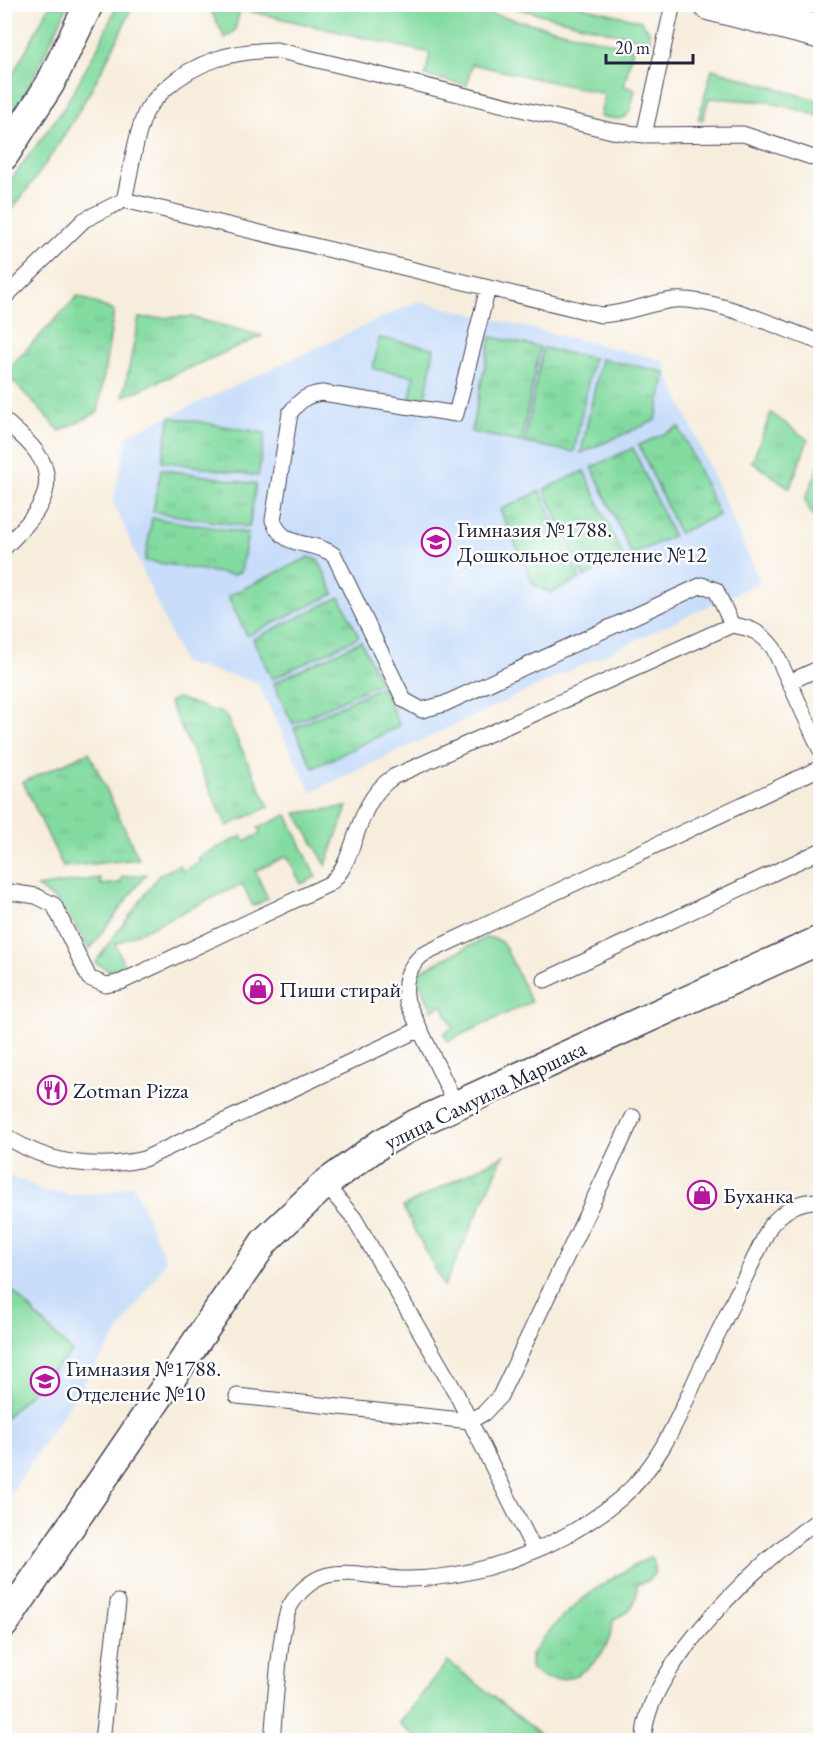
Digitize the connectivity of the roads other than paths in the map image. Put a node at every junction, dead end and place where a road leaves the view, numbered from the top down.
1 (89, 4) edge
2 (673, 4) edge
3 (710, 4) edge
4 (820, 29) edge
5 (644, 135) junction
6 (4, 156) edge
7 (820, 160) edge
8 (124, 200) junction
9 (488, 288) junction
10 (4, 298) edge
11 (820, 342) edge
12 (4, 420) edge
13 (4, 548) edge
14 (732, 625) junction
15 (820, 668) edge
16 (789, 682) junction
17 (820, 749) edge
18 (820, 768) edge
19 (820, 851) edge
20 (4, 891) edge
21 (820, 940) edge
22 (545, 980) dead end
23 (420, 1029) junction
24 (456, 1105) junction
25 (633, 1117) dead end
26 (4, 1135) edge
27 (325, 1184) junction
28 (820, 1202) edge
29 (237, 1396) dead end
30 (470, 1421) junction
31 (820, 1519) edge
32 (534, 1550) junction
33 (118, 1602) dead end
34 (4, 1624) edge
35 (102, 1740) edge
36 (272, 1740) edge
37 (644, 1740) edge

1 - 6 street
2 - 5 lane
3 - 4 street
5 - 7 lane
5 - 8 lane
8 - 9 lane
8 - 10 lane
9 - 11 lane
9 - 14 lane
12 - 13 lane
14 - 16 lane
14 - 20 lane
15 - 16 lane
16 - 17 lane
18 - 23 lane
19 - 22 lane
21 - 24 street, улица Самуила Маршака
23 - 24 lane
23 - 26 lane
24 - 27 street, улица Самуила Маршака
25 - 30 lane
27 - 30 lane
27 - 34 street, улица Самуила Маршака
28 - 32 lane
29 - 30 lane
30 - 32 lane
31 - 37 lane
32 - 36 lane
33 - 35 lane

